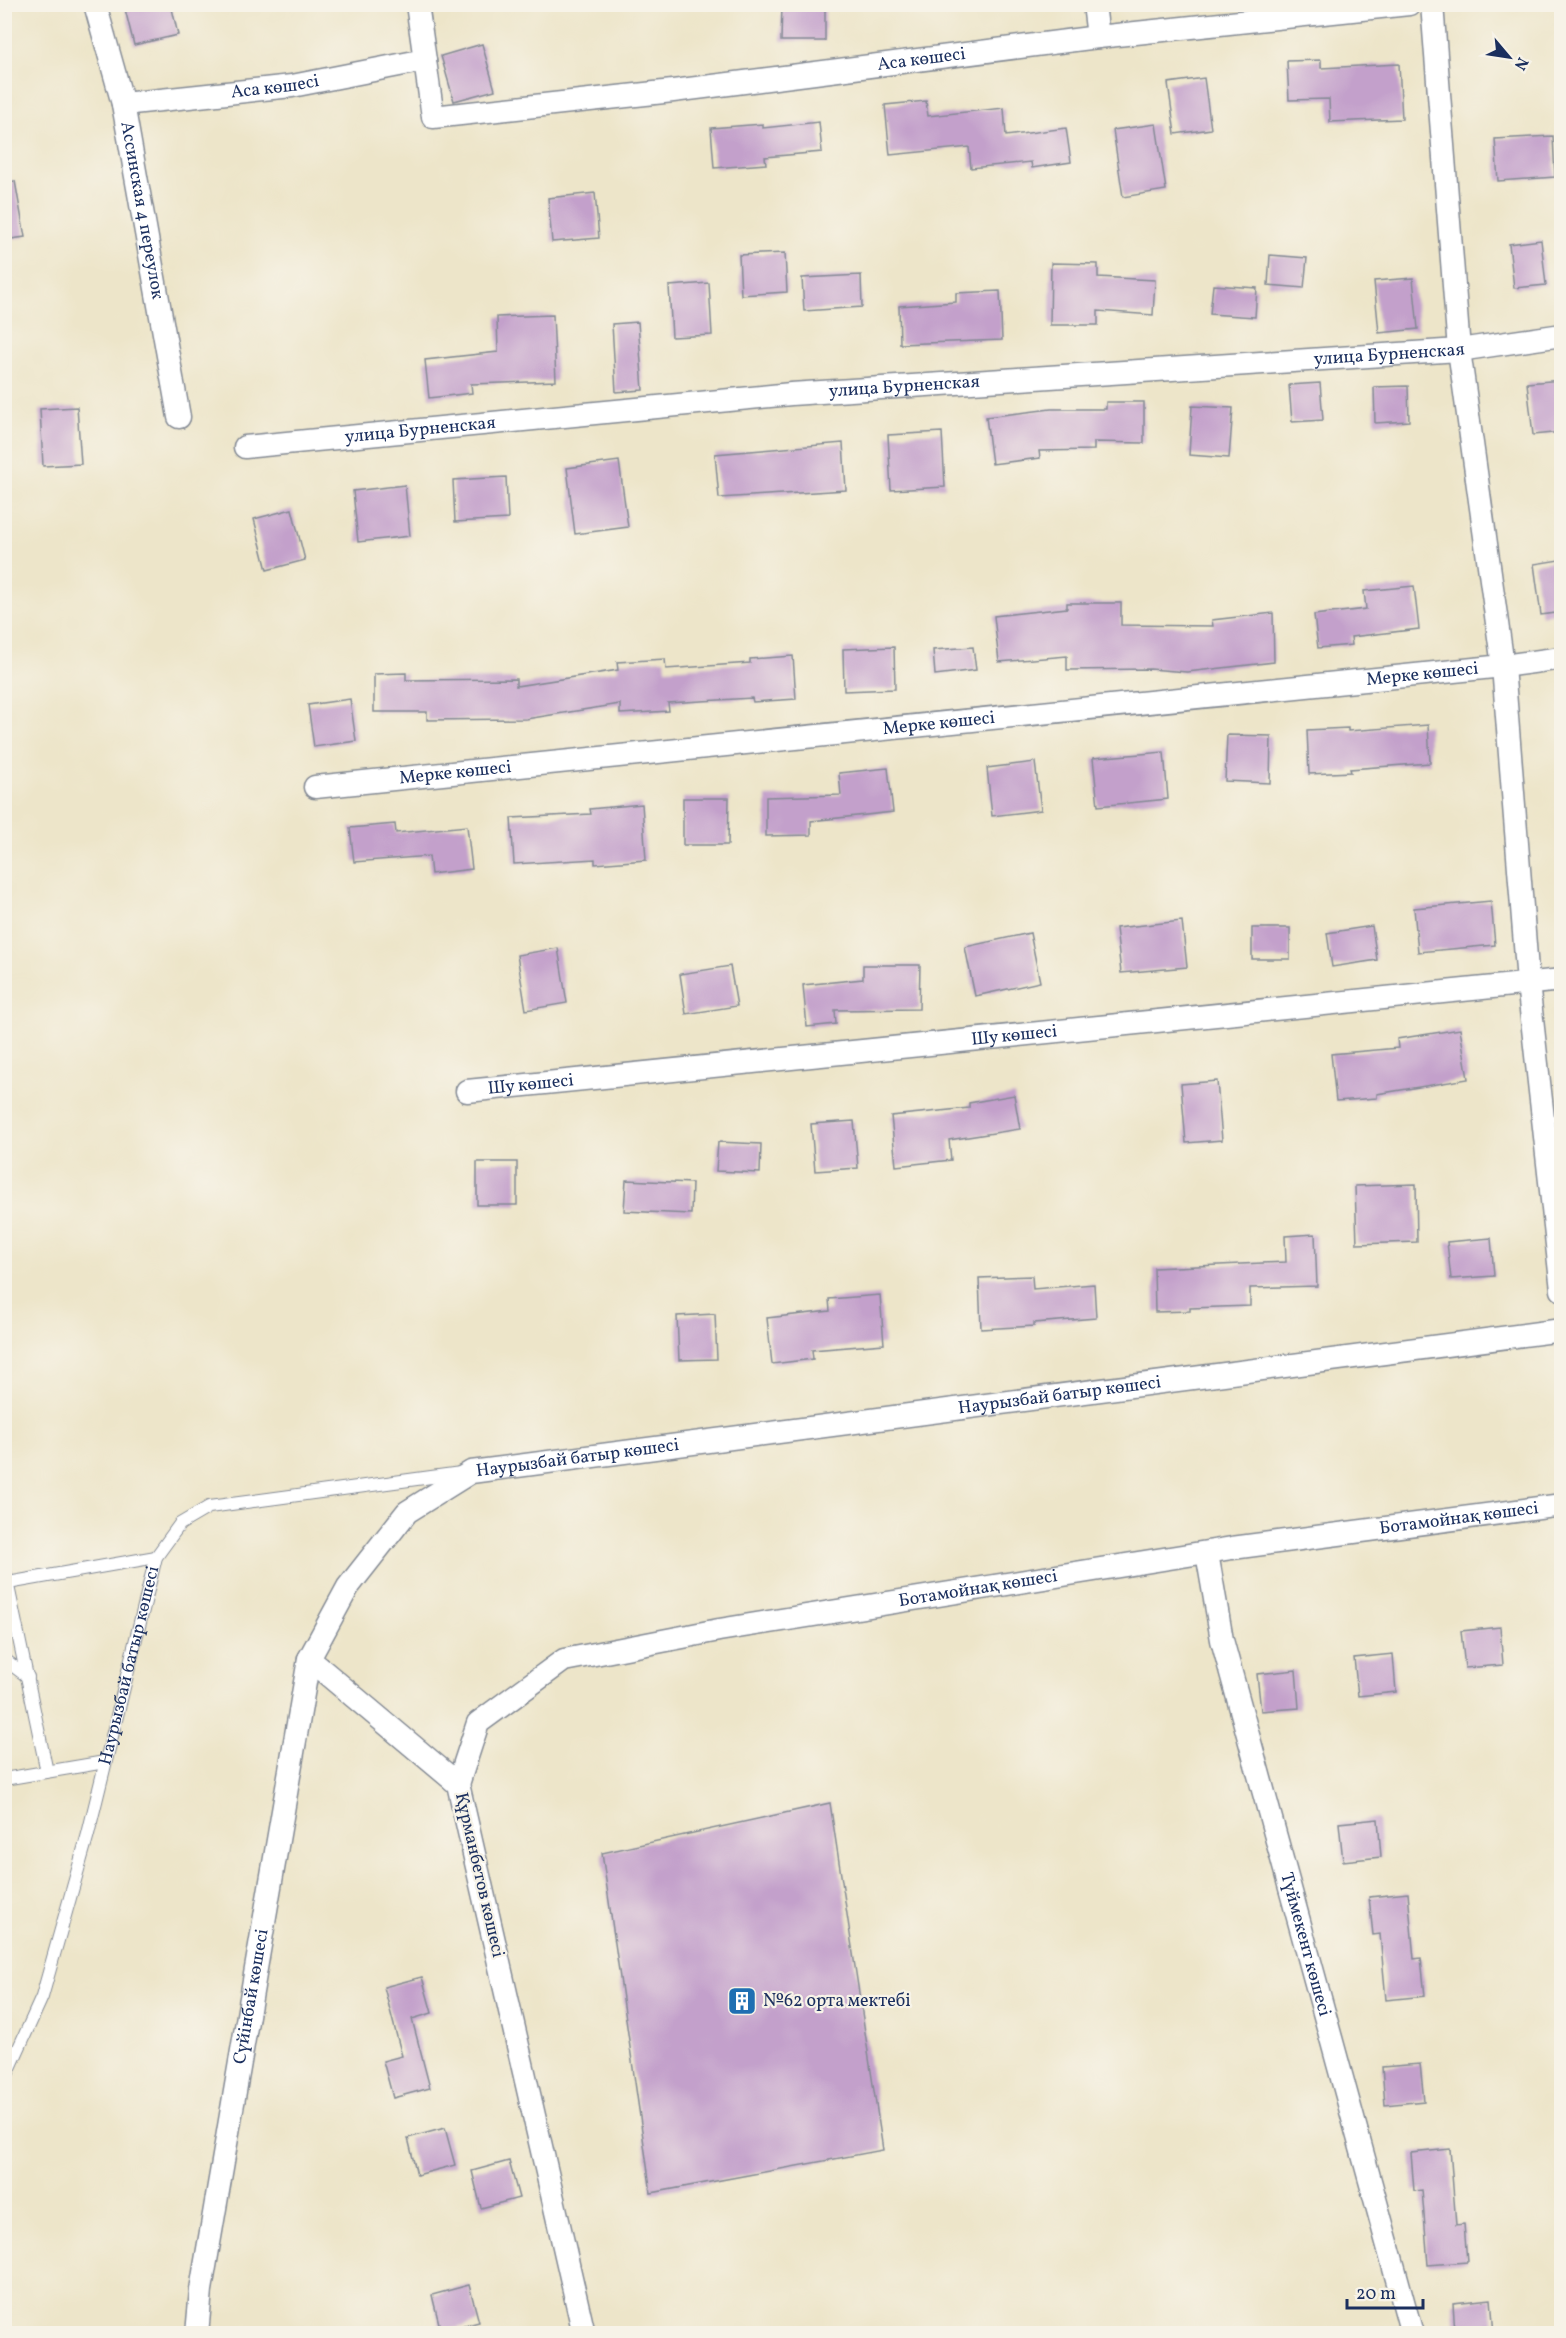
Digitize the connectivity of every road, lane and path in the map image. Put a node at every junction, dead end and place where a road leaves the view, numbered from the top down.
1 (95, 4) edge
2 (417, 4) edge
3 (1094, 4) edge
4 (1409, 4) edge
5 (1432, 4) edge
6 (1098, 37) junction
7 (425, 60) junction
8 (123, 104) junction
9 (1562, 335) edge
10 (1459, 350) junction
11 (179, 417) dead end
12 (245, 447) dead end
13 (1562, 658) edge
14 (1503, 666) junction
15 (315, 787) dead end
16 (1562, 980) edge
17 (1528, 983) junction
18 (467, 1091) dead end
19 (1562, 1290) edge
20 (1562, 1330) edge
21 (471, 1472) junction
22 (1562, 1505) edge
23 (1207, 1553) junction
24 (156, 1557) junction
25 (4, 1567) edge
26 (8, 1583) junction
27 (4, 1659) edge
28 (309, 1659) junction
29 (28, 1677) junction
30 (105, 1762) junction
31 (48, 1772) junction
32 (4, 1779) edge
33 (458, 1784) junction
34 (4, 2081) edge
35 (197, 2334) edge
36 (584, 2334) edge
37 (1412, 2334) edge

1 - 8 street, Ассинская 4 переулок
2 - 7 street
3 - 6 street
4 - 6 street, Аса көшесі
5 - 10 street
6 - 7 street, Аса көшесі
7 - 8 street, Аса көшесі
8 - 11 street, Ассинская 4 переулок
9 - 10 street, улица Бурненская
10 - 12 street, улица Бурненская
10 - 14 street
13 - 14 street, Мерке көшесі
14 - 15 street, Мерке көшесі
14 - 17 street
16 - 17 street, Шу көшесі
17 - 18 street, Шу көшесі
17 - 19 street
20 - 21 street, Наурызбай батыр көшесі
21 - 24 lane, Наурызбай батыр көшесі
21 - 28 street
22 - 23 street, Ботамойнақ көшесі
23 - 33 street, Ботамойнақ көшесі
23 - 37 street, Түймекент көшесі
24 - 26 lane
24 - 30 lane, Наурызбай батыр көшесі
25 - 26 lane
26 - 29 lane
27 - 29 lane
28 - 33 street, Құрманбетов көшесі
28 - 35 street, Сүйінбай көшесі
29 - 31 lane
30 - 31 lane
30 - 34 lane, Наурызбай батыр көшесі
31 - 32 lane
33 - 36 street, Құрманбетов көшесі

